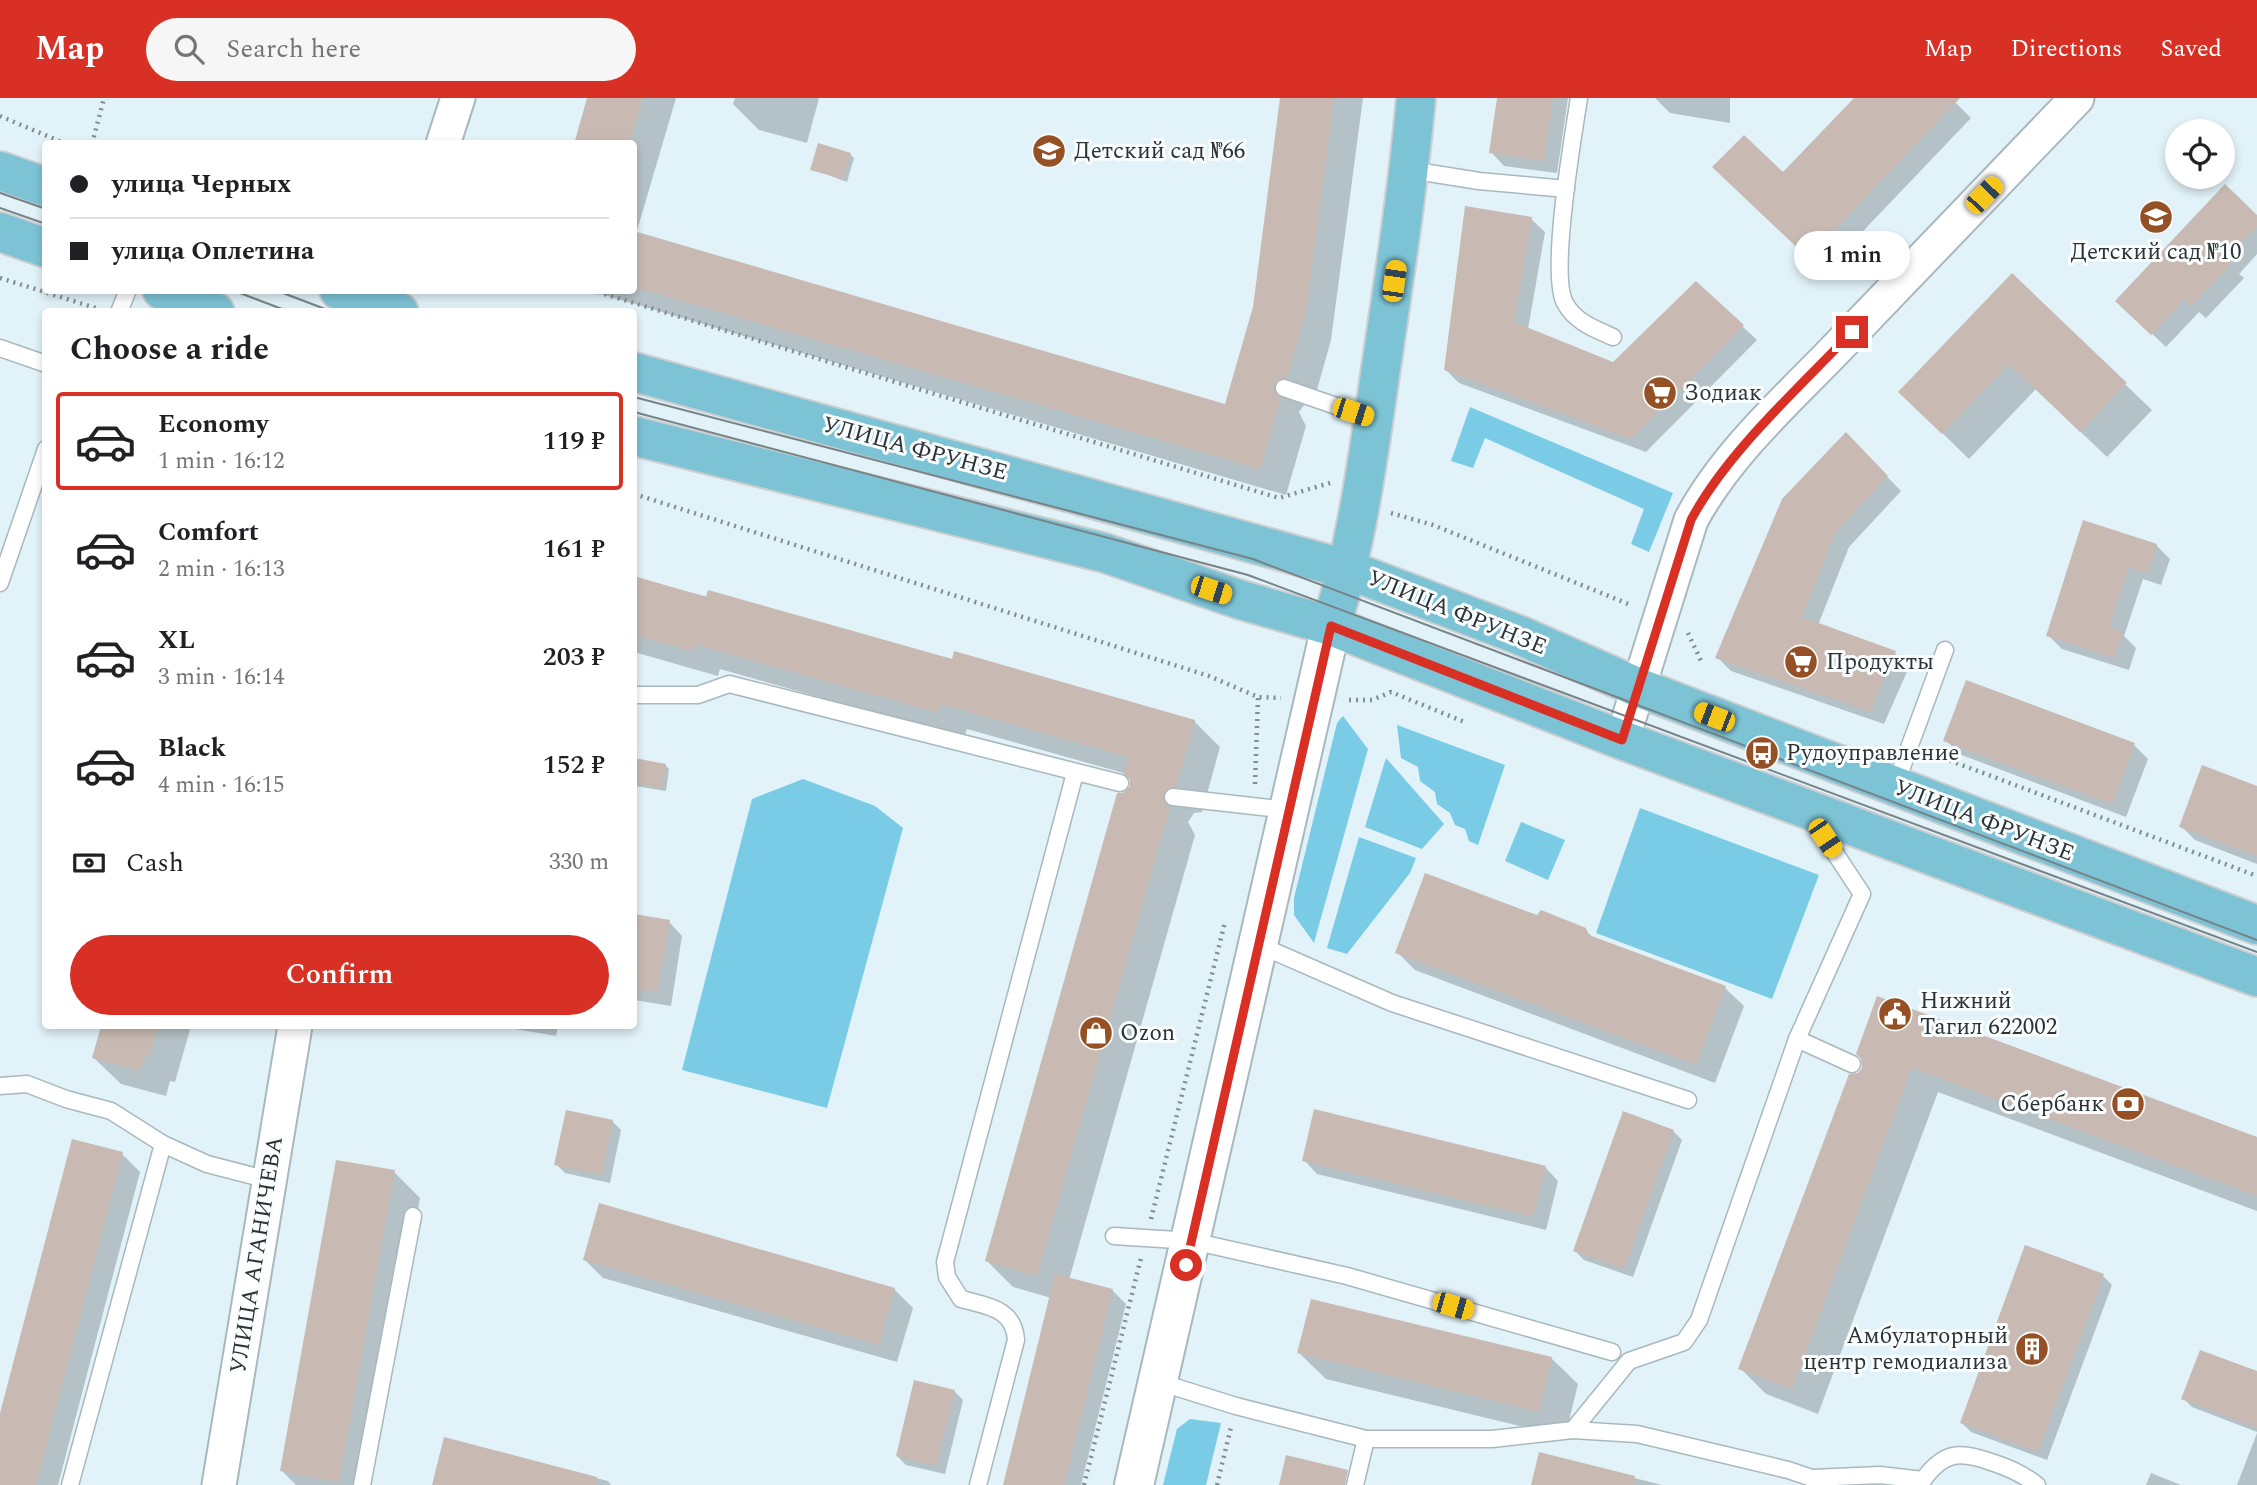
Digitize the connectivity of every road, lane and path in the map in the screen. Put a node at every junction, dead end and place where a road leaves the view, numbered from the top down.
1 (104, 98) edge
2 (458, 98) edge
3 (1416, 98) edge
4 (1578, 98) edge
5 (2077, 98) edge
6 (0, 116) edge
7 (57, 140) edge
8 (93, 140) edge
9 (444, 140) edge
10 (1410, 170) junction
11 (0, 171) edge
12 (42, 186) edge
13 (1566, 189) junction
14 (0, 232) edge
15 (42, 247) edge
16 (0, 278) edge
17 (42, 291) edge
18 (50, 294) edge
19 (172, 294) edge
20 (350, 294) edge
21 (604, 294) edge
22 (94, 308) edge
23 (205, 308) edge
24 (389, 308) edge
25 (1613, 337) dead end
26 (0, 348) edge
27 (42, 364) edge
28 (637, 373) edge
29 (1284, 388) dead end
30 (1374, 419) junction
31 (637, 437) edge
32 (42, 461) edge
33 (637, 495) edge
34 (1360, 499) junction
35 (1349, 570) junction
36 (0, 583) edge
37 (1660, 617) junction
38 (1331, 626) junction
39 (1944, 650) dead end
40 (1702, 663) dead end
41 (1209, 676) dead end
42 (1637, 687) junction
43 (637, 695) edge
44 (1258, 697) dead end
45 (1622, 740) junction
46 (1909, 745) junction
47 (1075, 773) junction
48 (1120, 783) dead end
49 (1895, 787) junction
50 (1173, 797) dead end
51 (1271, 808) junction
52 (1833, 817) junction
53 (2257, 876) edge
54 (1228, 913) dead end
55 (2257, 925) edge
56 (1257, 944) junction
57 (2257, 977) edge
58 (294, 1029) edge
59 (1797, 1039) junction
60 (1852, 1063) dead end
61 (0, 1086) edge
62 (1688, 1100) dead end
63 (163, 1144) junction
64 (269, 1180) junction
65 (412, 1216) dead end
66 (1114, 1236) dead end
67 (1146, 1236) junction
68 (1192, 1241) junction
69 (1612, 1352) dead end
70 (1159, 1382) junction
71 (1236, 1406) junction
72 (1573, 1430) junction
73 (1366, 1440) junction
74 (1814, 1482) edge
75 (1924, 1482) edge
76 (70, 1485) edge
77 (219, 1485) edge
78 (362, 1485) edge
79 (978, 1485) edge
80 (1084, 1485) edge
81 (1134, 1485) edge
82 (1217, 1485) edge
83 (1355, 1485) edge
84 (2037, 1485) edge

1 - 8 path
2 - 9 street
3 - 10 main road
4 - 13 lane
5 - 37 street
6 - 7 path
10 - 13 lane
10 - 30 main road
11 - 12 main road
13 - 25 lane
14 - 15 main road
16 - 17 path
18 - 22 path
19 - 23 main road
20 - 24 main road
21 - 34 path
26 - 27 lane
28 - 35 main road, УЛИЦА ФРУНЗЕ
29 - 30 lane
30 - 34 main road
31 - 38 main road
32 - 36 lane
33 - 41 path
34 - 35 main road
34 - 37 path
35 - 38 main road
35 - 42 main road, УЛИЦА ФРУНЗЕ
37 - 40 path
37 - 42 street
38 - 45 main road
38 - 51 street
39 - 46 lane
42 - 45 street
42 - 49 main road, УЛИЦА ФРУНЗЕ
43 - 47 lane
44 - 51 path
45 - 52 main road
46 - 49 lane
46 - 53 path
47 - 48 lane
47 - 79 lane
49 - 55 main road, УЛИЦА ФРУНЗЕ
50 - 51 lane
51 - 56 street
52 - 57 main road
52 - 59 lane
54 - 67 path
56 - 62 lane
56 - 68 street
58 - 64 street, УЛИЦА АГАНИЧЕВА
59 - 60 lane
59 - 72 lane
61 - 63 lane
63 - 64 lane
63 - 76 lane
64 - 77 street, УЛИЦА АГАНИЧЕВА
65 - 78 lane
66 - 67 lane
67 - 68 lane
67 - 80 path
68 - 69 lane
68 - 70 street
70 - 71 lane
70 - 81 street
71 - 73 lane
71 - 82 path
72 - 73 lane
72 - 74 lane
73 - 83 lane
74 - 75 lane
75 - 84 lane

